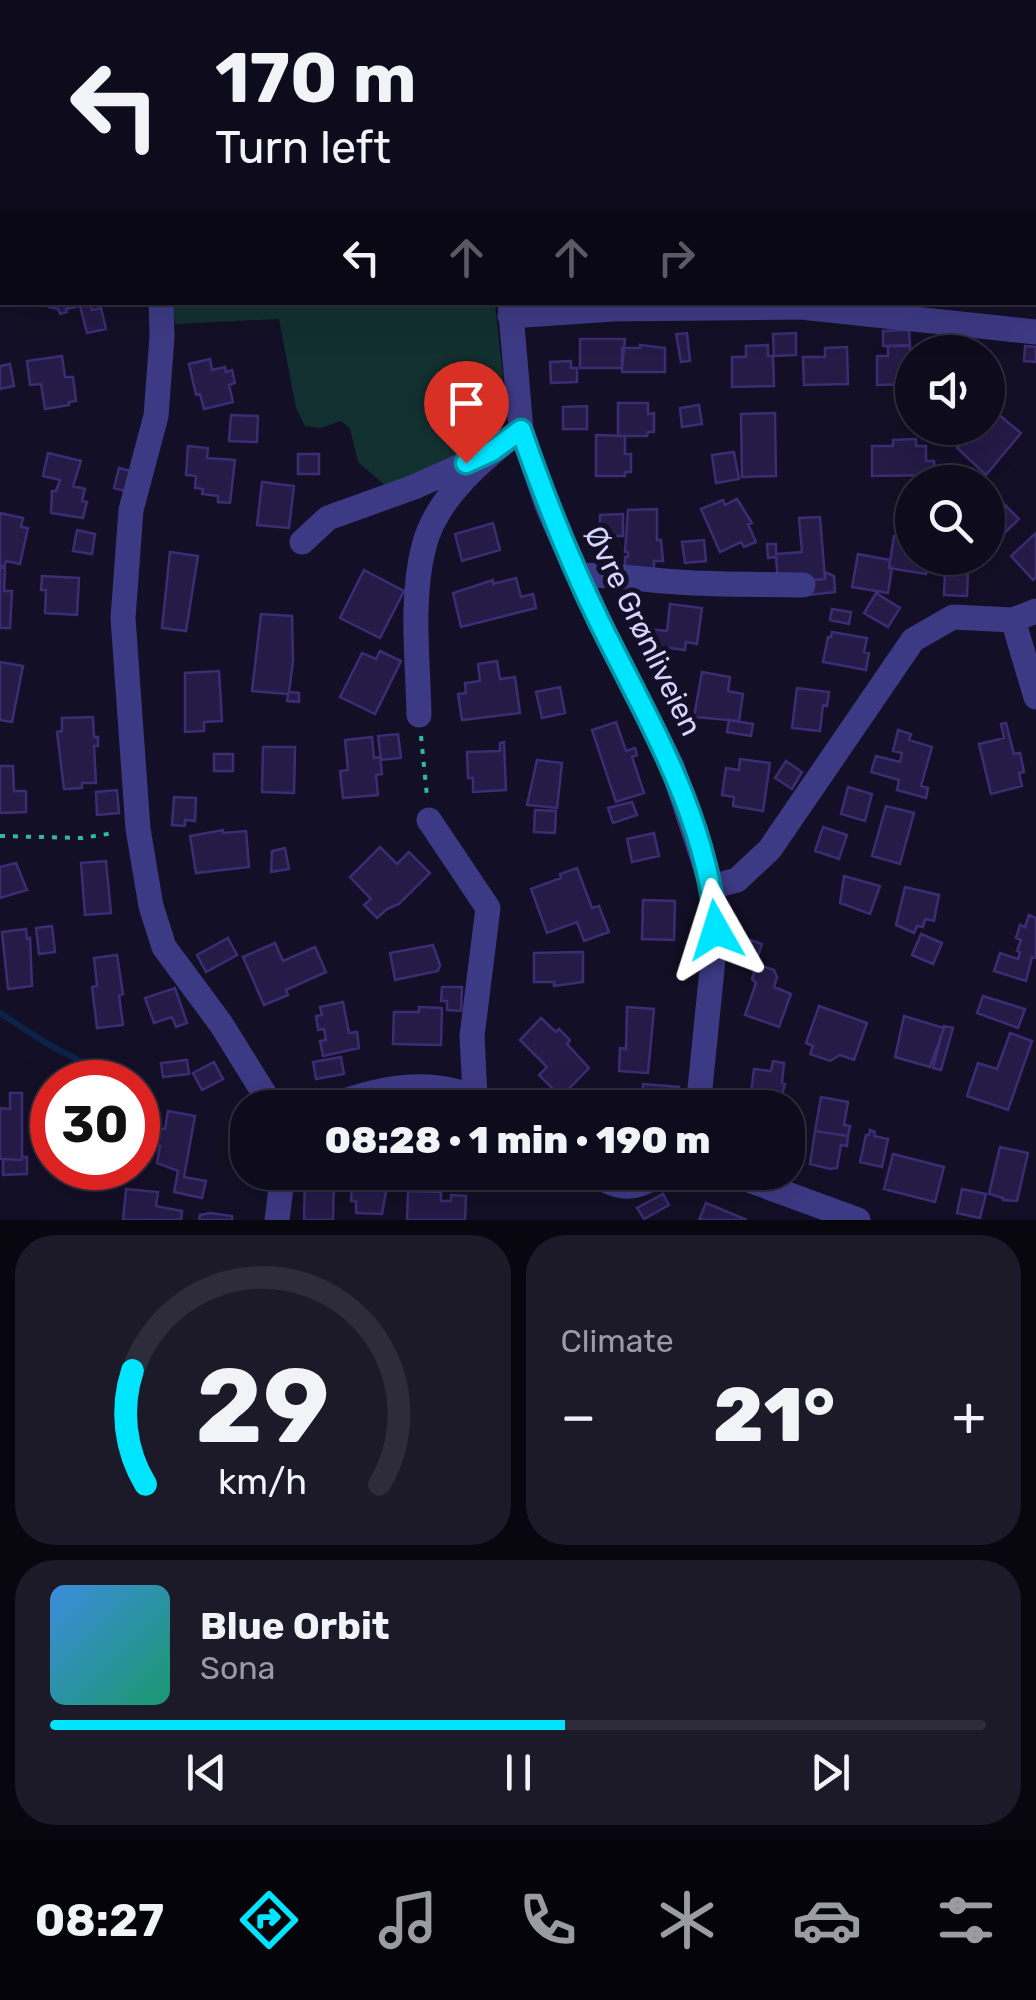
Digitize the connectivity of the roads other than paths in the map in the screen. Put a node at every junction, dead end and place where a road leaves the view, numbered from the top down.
1 (161, 305) edge
2 (510, 309) edge
3 (1036, 332) edge
4 (521, 430) junction
5 (492, 451) junction
6 (302, 542) dead end
7 (578, 575) junction
8 (803, 585) dead end
9 (1024, 616) edge
10 (1036, 697) edge
11 (419, 715) road end
12 (430, 820) road end
13 (712, 887) junction
14 (262, 1090) edge
15 (377, 1090) edge
16 (432, 1090) edge
17 (483, 1090) edge
18 (700, 1090) edge
19 (280, 1190) edge
20 (776, 1190) edge
21 (277, 1220) edge
22 (858, 1220) edge

1 - 14 street
2 - 3 street
2 - 4 street, Øvre Grønliveien
4 - 5 street
4 - 7 street, Øvre Grønliveien
5 - 6 street
5 - 11 street
7 - 8 street
7 - 13 street, Øvre Grønliveien
9 - 10 street
9 - 13 street
12 - 17 street
13 - 18 street, Øvre Grønliveien
15 - 16 street
19 - 21 street
20 - 22 street

